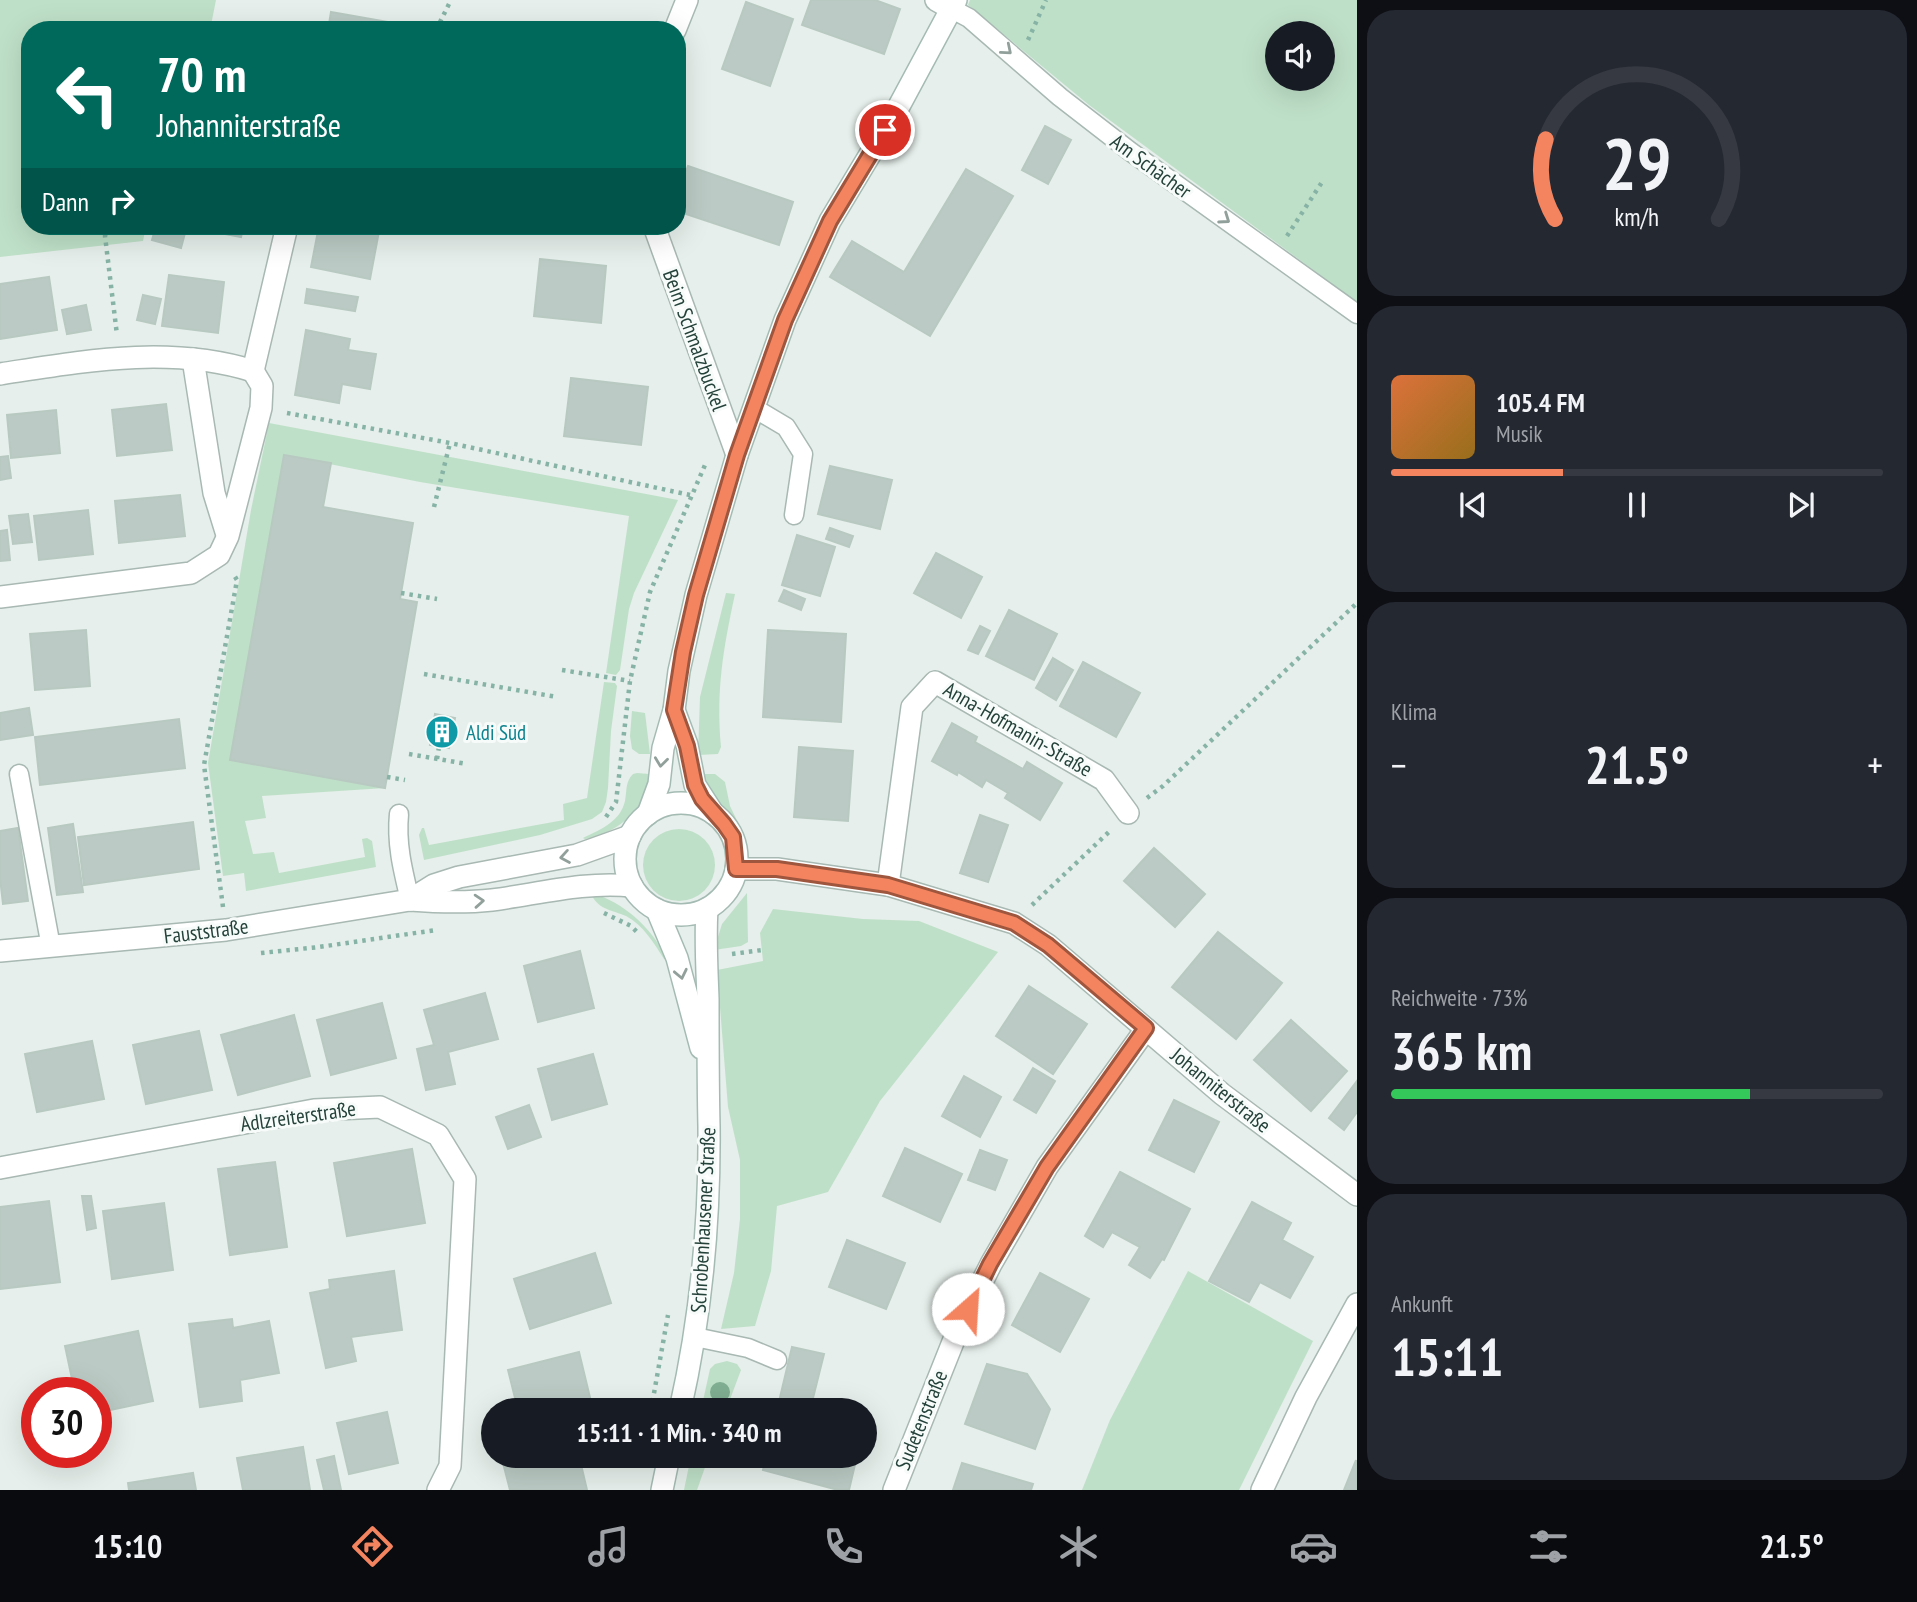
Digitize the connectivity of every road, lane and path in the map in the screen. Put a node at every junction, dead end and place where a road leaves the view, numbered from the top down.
1 (451, 0) edge
2 (687, 0) edge
3 (1046, 0) edge
4 (948, 3) edge
5 (440, 21) edge
6 (679, 21) edge
7 (1019, 61) junction
8 (1324, 179) dead end
9 (105, 235) edge
10 (284, 235) edge
11 (657, 235) edge
12 (1276, 255) junction
13 (1357, 314) edge
14 (120, 356) junction
15 (193, 359) junction
16 (253, 371) junction
17 (0, 374) edge
18 (261, 408) junction
19 (754, 408) junction
20 (450, 443) junction
21 (737, 455) junction
22 (434, 506) dead end
23 (794, 515) dead end
24 (223, 545) junction
25 (401, 593) dead end
26 (0, 597) edge
27 (437, 599) dead end
28 (1357, 603) edge
29 (562, 670) dead end
30 (424, 674) dead end
31 (630, 681) junction
32 (557, 697) dead end
33 (674, 710) junction
34 (439, 747) dead end
35 (410, 754) dead end
36 (437, 759) junction
37 (467, 764) dead end
38 (19, 774) dead end
39 (387, 777) dead end
40 (405, 780) dead end
41 (713, 813) junction
42 (1128, 813) junction
43 (399, 814) dead end
44 (648, 814) junction
45 (600, 821) dead end
46 (630, 836) junction
47 (736, 869) junction
48 (888, 885) junction
49 (632, 886) junction
50 (410, 900) junction
51 (707, 909) junction
52 (657, 910) junction
53 (596, 911) dead end
54 (1014, 923) junction
55 (226, 930) junction
56 (641, 936) dead end
57 (51, 947) junction
58 (0, 951) edge
59 (1146, 1028) junction
60 (707, 1070) junction
61 (0, 1168) edge
62 (1357, 1195) edge
63 (1357, 1304) edge
64 (669, 1308) dead end
65 (695, 1337) junction
66 (777, 1360) dead end
67 (653, 1398) edge
68 (682, 1398) edge
69 (667, 1468) edge
70 (438, 1490) edge
71 (662, 1490) edge
72 (894, 1490) edge
73 (1262, 1490) edge

1 - 5 path
2 - 6 street
3 - 7 path
4 -> 7 lane, Am Schächer
4 - 19 street
7 -> 12 lane, Am Schächer
8 - 12 path
9 - 14 path
10 - 16 street
11 - 21 street, Beim Schmalzbuckel
12 - 13 lane, Am Schächer
14 - 15 street
14 - 17 street
15 - 16 street
15 - 24 street
16 - 18 street
18 - 20 path
18 - 24 street
19 - 21 street
19 - 23 lane
20 - 22 path
20 - 31 path
21 - 33 street
24 - 26 street
24 - 55 path
25 - 27 path
28 - 42 path
29 - 31 path
30 - 32 path
31 - 45 path
33 - 41 street
33 -> 44 street
34 - 36 path
35 - 36 path
36 - 37 path
38 - 57 lane
39 - 40 path
41 - 44 street
41 - 47 street
42 - 48 street, Anna-Hofmanin-Straße
42 - 54 path
43 - 50 lane
44 - 46 street
46 - 49 street
46 -> 50 street, Fauststraße
47 - 48 street, Johanniterstraße
47 - 51 street
48 - 54 street, Johanniterstraße
50 -> 49 street, Fauststraße
49 - 52 street
50 - 55 street, Fauststraße
51 - 52 street
51 - 60 street, Schrobenhausener Straße
52 -> 60 street, Schrobenhausener Straße
53 - 56 path
54 - 59 street, Johanniterstraße
55 - 57 street, Fauststraße
57 - 58 street, Fauststraße
59 - 62 street, Johanniterstraße
59 - 72 street, Sudetenstraße
60 - 65 street, Schrobenhausener Straße
61 - 70 street, Adlzreiterstraße
63 - 73 street
64 - 67 path
65 - 66 lane
65 - 68 street, Schrobenhausener Straße
69 - 71 street

